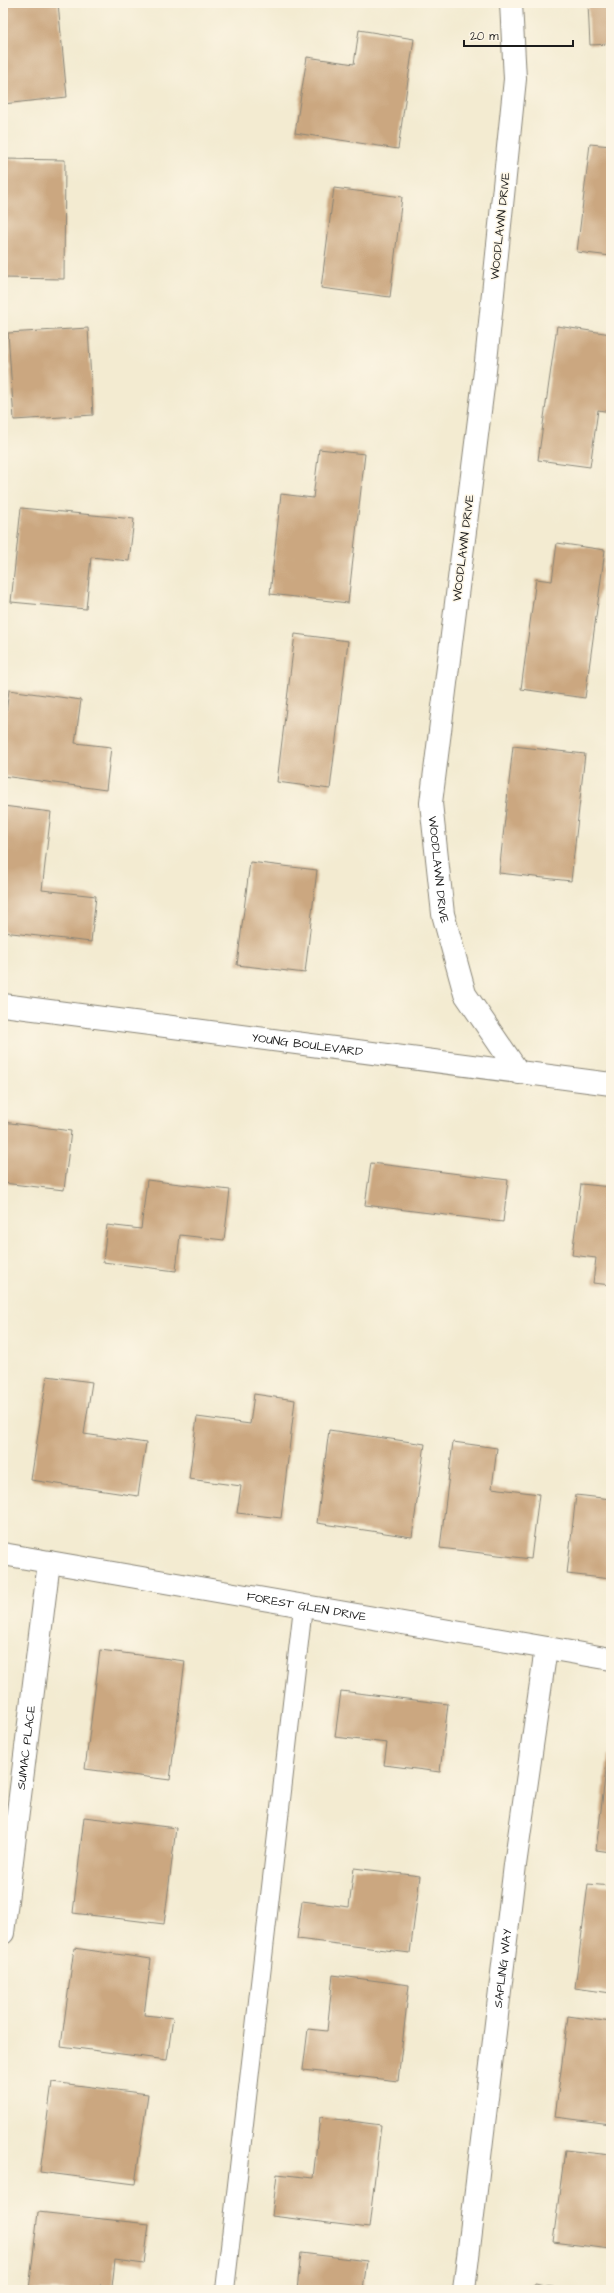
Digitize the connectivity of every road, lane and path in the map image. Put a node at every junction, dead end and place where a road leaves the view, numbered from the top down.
1 (511, 3) edge
2 (3, 1005) edge
3 (519, 1073) junction
4 (611, 1084) edge
5 (3, 1554) edge
6 (49, 1562) junction
7 (303, 1606) junction
8 (546, 1648) junction
9 (611, 1659) edge
10 (3, 1932) edge
11 (225, 2290) edge
12 (464, 2290) edge

1 - 3 street, WOODLAWN DRIVE
2 - 3 street, YOUNG BOULEVARD
3 - 4 street, YOUNG BOULEVARD
5 - 6 street, FOREST GLEN DRIVE
6 - 7 street, FOREST GLEN DRIVE
6 - 10 street, SUMAC PLACE
7 - 8 street, FOREST GLEN DRIVE
7 - 11 lane
8 - 9 street, FOREST GLEN DRIVE
8 - 12 street, SAPLING WAY

